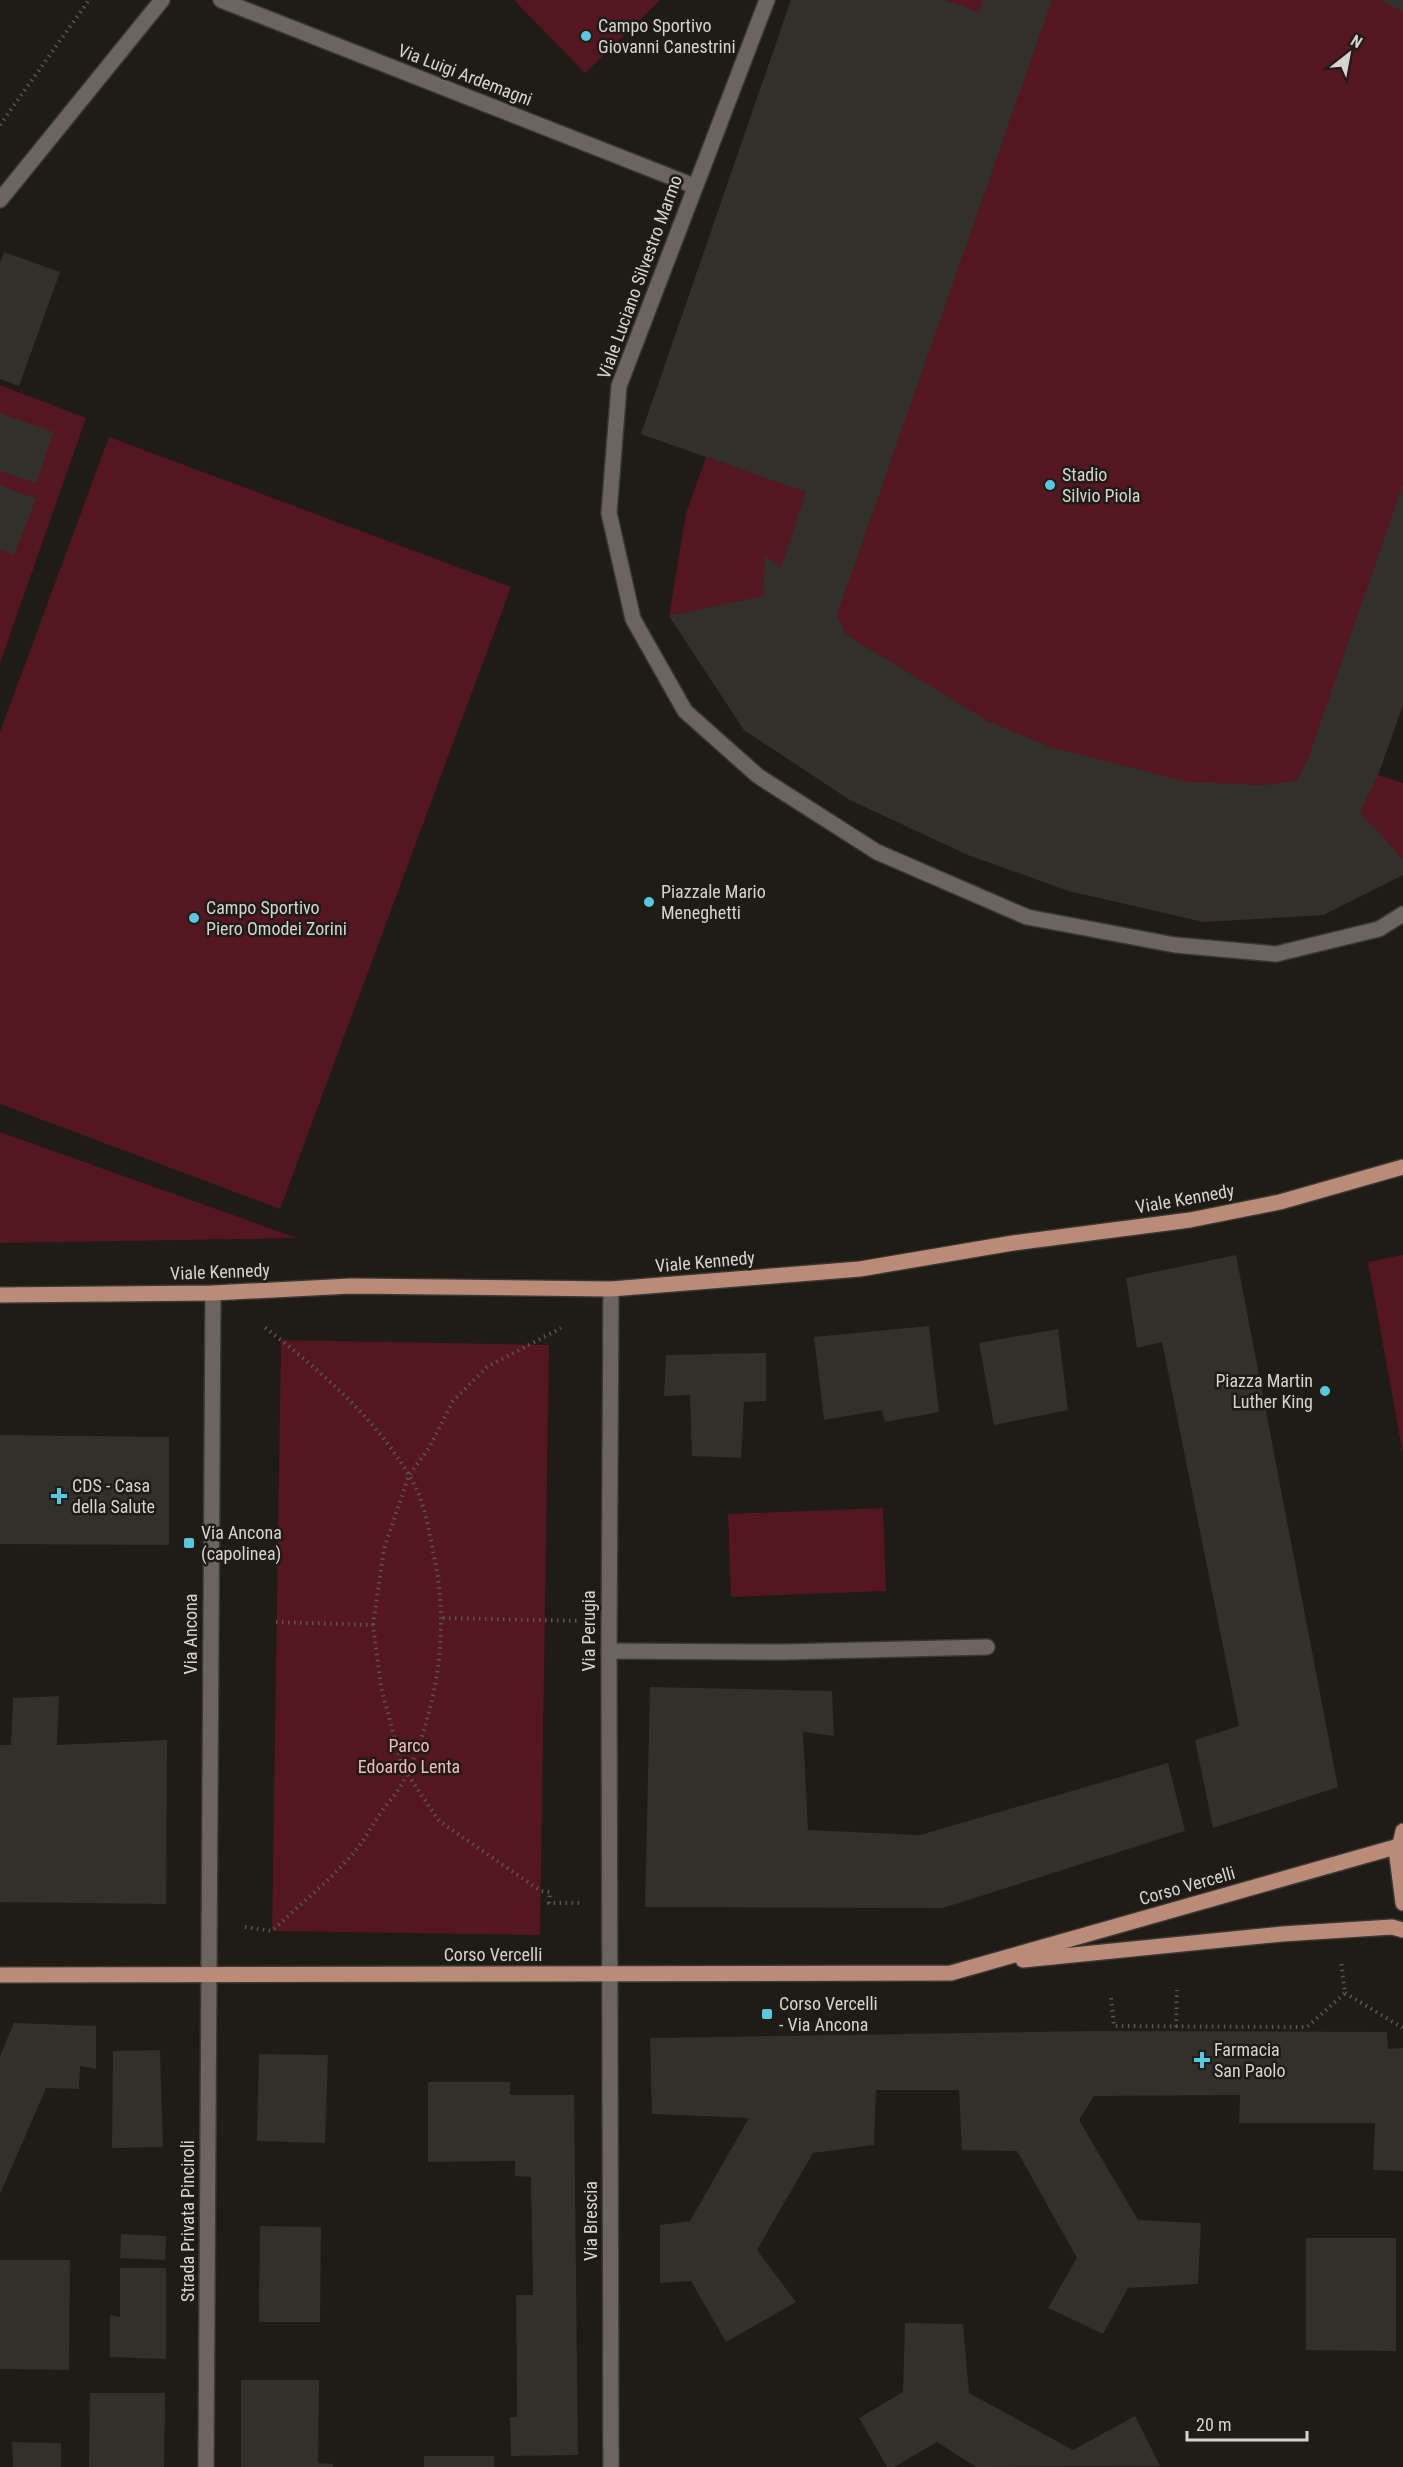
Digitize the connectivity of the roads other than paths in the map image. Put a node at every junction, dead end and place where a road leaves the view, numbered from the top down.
1 (162, 0) edge
2 (221, 0) edge
3 (767, 0) edge
4 (694, 186) junction
5 (0, 200) edge
6 (1403, 915) edge
7 (1403, 1167) edge
8 (611, 1289) junction
9 (213, 1293) junction
10 (0, 1295) edge
11 (987, 1647) dead end
12 (609, 1651) junction
13 (1401, 1839) edge
14 (1403, 1903) edge
15 (1403, 1930) edge
16 (984, 1964) junction
17 (610, 1974) junction
18 (0, 1975) edge
19 (208, 1975) junction
20 (206, 2467) edge
21 (611, 2467) edge

1 - 5 street
2 - 4 street, Via Luigi Ardemagni
3 - 4 street, Viale Luciano Silvestro Marmo
4 - 6 street, Viale Luciano Silvestro Marmo
7 - 8 main road, Viale Kennedy
8 - 9 main road, Viale Kennedy
8 - 12 street, Via Perugia
9 - 10 main road, Viale Kennedy
9 - 19 street, Via Ancona
11 - 12 street
12 - 17 street, Via Perugia
13 - 14 main road
13 - 16 main road, Corso Vercelli
15 - 16 main road, Corso Vercelli
16 - 17 main road, Corso Vercelli
17 - 19 main road, Corso Vercelli
17 - 21 street, Via Brescia
18 - 19 main road, Corso Vercelli
19 - 20 street, Strada Privata Pinciroli

